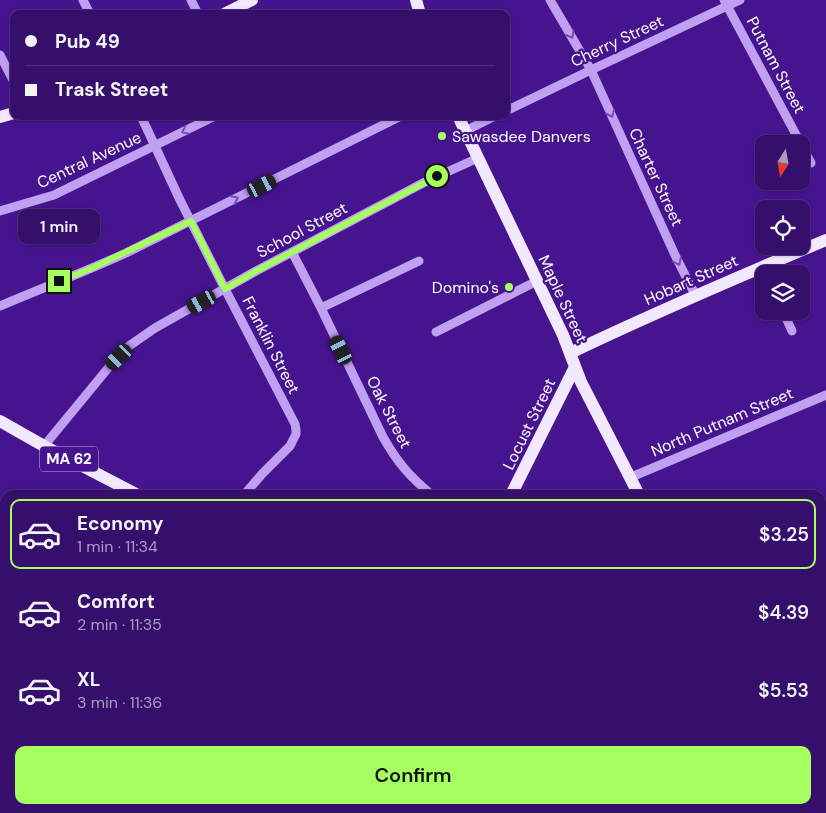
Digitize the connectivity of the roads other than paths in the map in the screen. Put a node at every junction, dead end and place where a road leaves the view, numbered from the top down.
1 (252, 0) edge
2 (550, 0) edge
3 (740, 0) edge
4 (726, 3) edge
5 (232, 10) edge
6 (0, 55) edge
7 (591, 70) junction
8 (10, 74) edge
9 (510, 109) edge
10 (143, 120) edge
11 (207, 120) edge
12 (393, 120) edge
13 (460, 120) edge
14 (487, 120) edge
15 (465, 131) junction
16 (796, 135) edge
17 (155, 146) junction
18 (478, 158) junction
19 (0, 211) edge
20 (191, 221) junction
21 (826, 240) edge
22 (292, 252) junction
23 (419, 261) dead end
24 (774, 265) edge
25 (755, 273) edge
26 (537, 281) junction
27 (225, 289) junction
28 (697, 295) junction
29 (0, 306) edge
30 (321, 308) junction
31 (787, 320) edge
32 (436, 332) dead end
33 (792, 332) dead end
34 (570, 354) junction
35 (575, 367) junction
36 (826, 395) edge
37 (0, 421) edge
38 (44, 446) junction
39 (629, 478) junction
40 (128, 490) edge
41 (248, 490) edge
42 (426, 490) edge
43 (514, 490) edge
44 (635, 490) edge

1 - 5 main road
2 -> 7 street, Charter Street
3 - 4 street, Cherry Street
4 - 7 street, Cherry Street
4 - 16 street, Putnam Street
6 - 8 street
7 - 9 street, Cherry Street
7 -> 28 street, Charter Street
10 - 17 street, Franklin Street
11 -> 17 street, Central Avenue
20 -> 12 street
13 - 15 main road, Maple Street
14 - 15 street
15 - 18 main road, Maple Street
17 - 19 street, Central Avenue
17 - 20 street, Franklin Street
18 - 22 street, School Street
18 - 26 main road, Maple Street
20 - 27 street, Franklin Street
20 - 29 street
21 - 24 main road, Hobart Street
22 - 27 street, School Street
22 - 30 street, Oak Street
23 - 30 street
25 - 28 main road, Hobart Street
26 - 32 street
26 - 34 main road, Maple Street
27 - 38 street, School Street
27 - 41 street, Franklin Street
28 - 34 main road, Hobart Street
30 - 42 street, Oak Street
31 - 33 street
34 - 35 main road, Maple Street
35 - 39 main road, Maple Street
35 - 43 main road, Locust Street
36 - 39 street, North Putnam Street
37 - 38 main road, MA 62
38 - 40 main road, MA 62
39 - 44 main road, Maple Street

